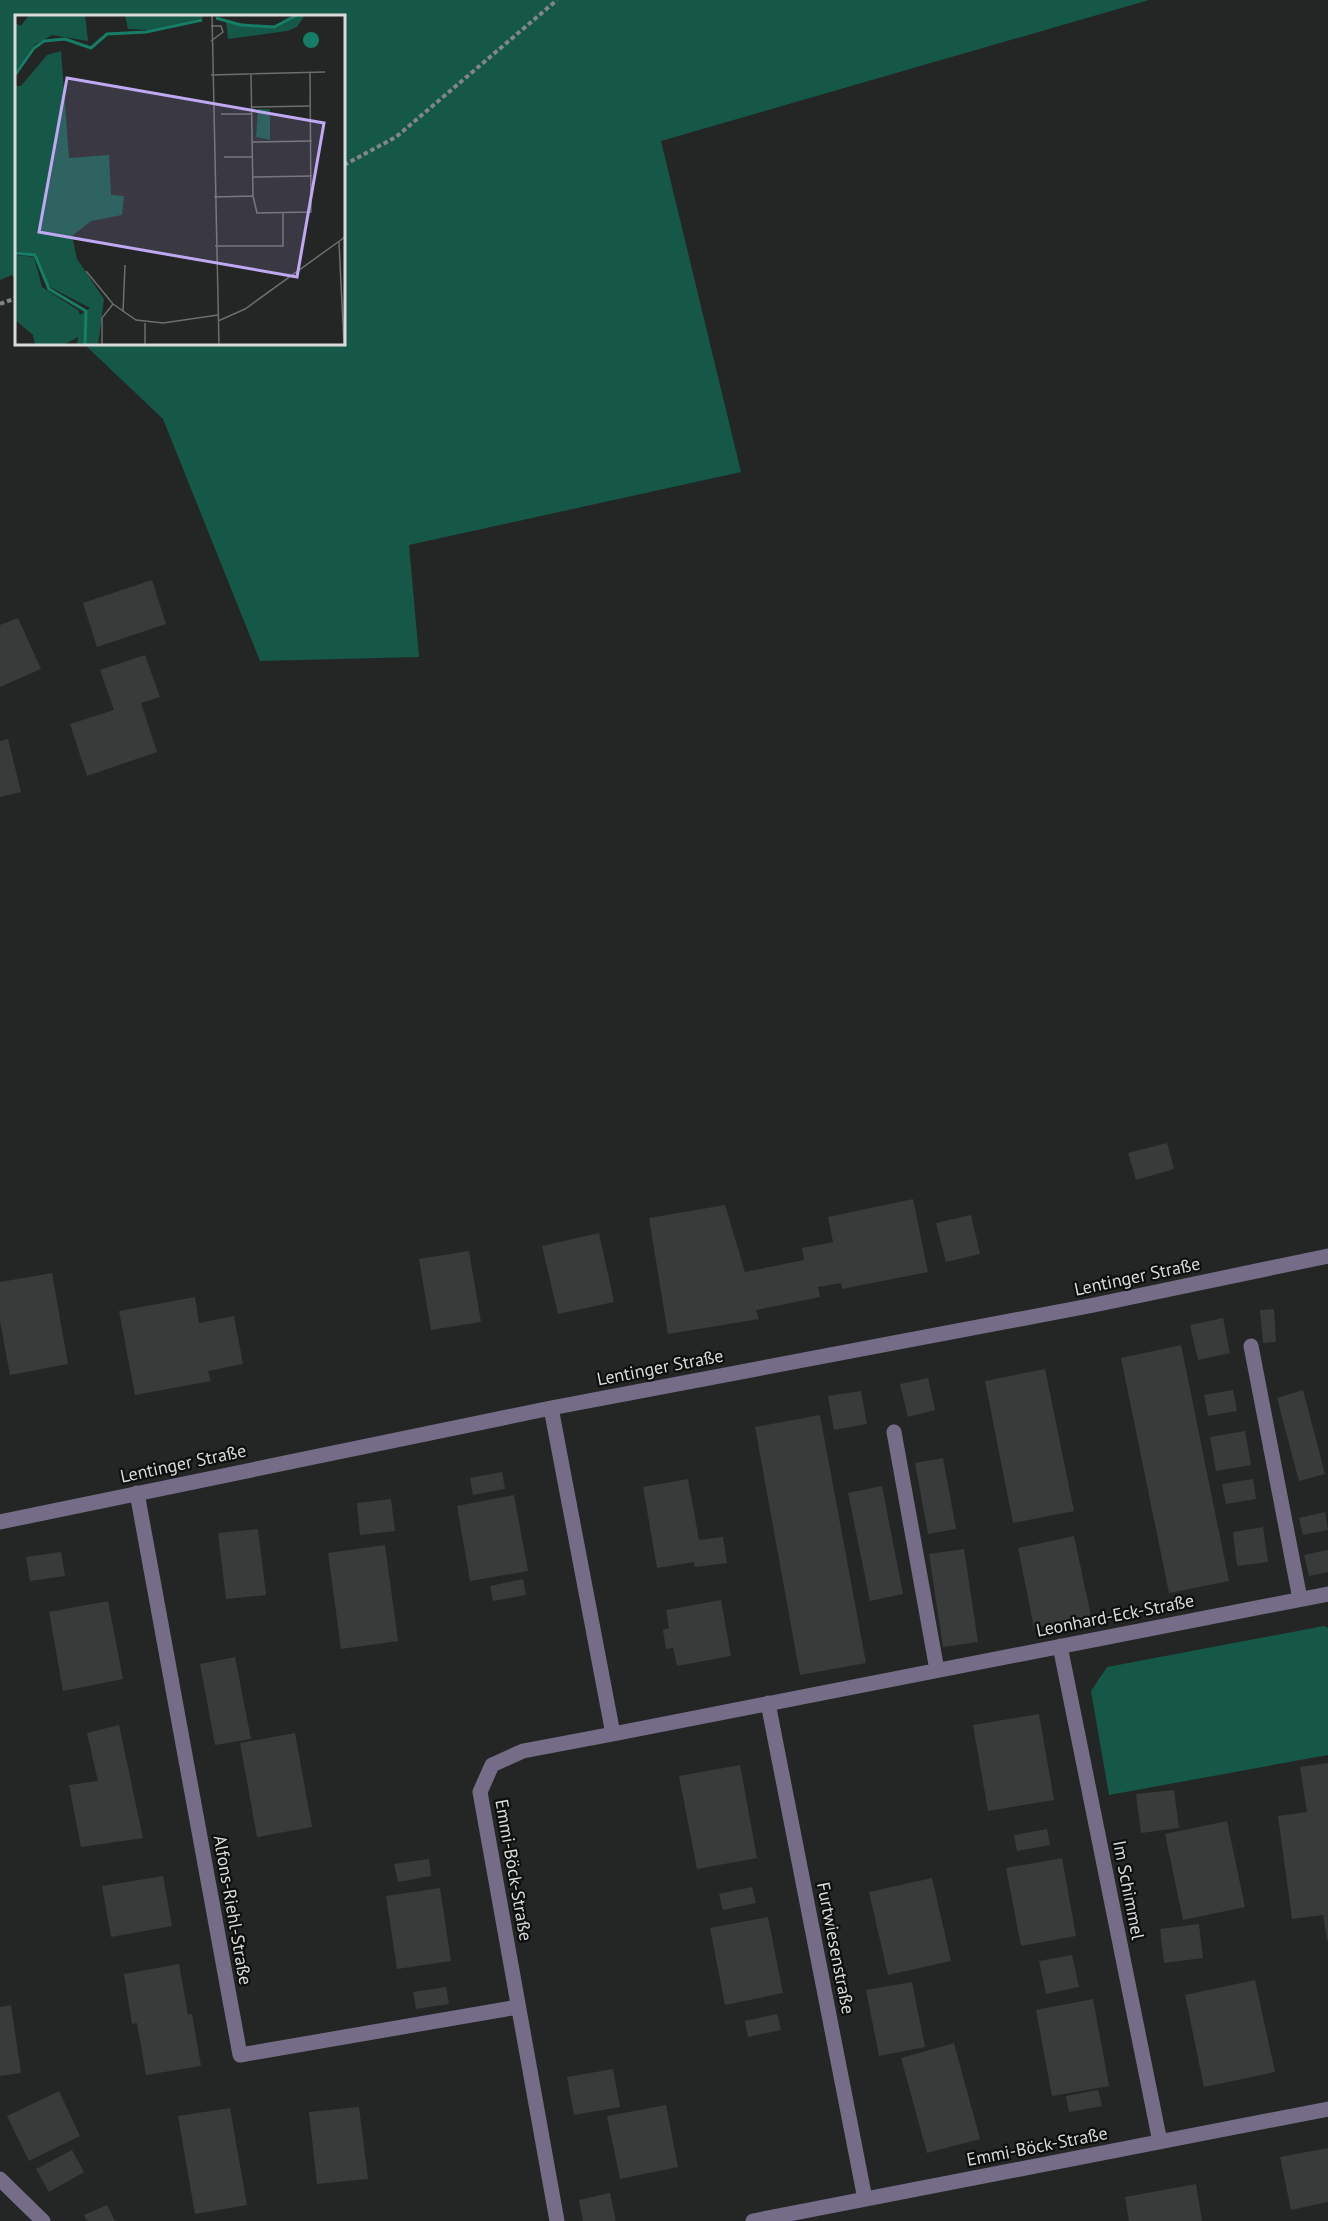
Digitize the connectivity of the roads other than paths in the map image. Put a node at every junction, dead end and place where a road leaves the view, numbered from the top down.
1 (1328, 1256) edge
2 (1251, 1346) dead end
3 (551, 1408) junction
4 (894, 1432) dead end
5 (137, 1493) junction
6 (0, 1522) edge
7 (1328, 1594) edge
8 (1300, 1599) junction
9 (1060, 1646) junction
10 (937, 1670) junction
11 (768, 1703) junction
12 (613, 1734) junction
13 (518, 2007) junction
14 (1328, 2109) edge
15 (1160, 2142) junction
16 (0, 2179) edge
17 (865, 2199) junction
18 (43, 2221) edge
19 (557, 2221) edge
20 (753, 2221) edge

1 - 3 street, Lentinger Straße
2 - 8 street
3 - 5 street, Lentinger Straße
3 - 12 street
4 - 10 street
5 - 6 street, Lentinger Straße
5 - 13 street, Alfons-Riehl-Straße
7 - 8 street, Leonhard-Eck-Straße
8 - 9 street, Leonhard-Eck-Straße
9 - 10 street, Leonhard-Eck-Straße
9 - 15 street, Im Schimmel
10 - 11 street, Leonhard-Eck-Straße
11 - 12 street, Leonhard-Eck-Straße
11 - 17 street, Furtwiesenstraße
12 - 13 street, Emmi-Böck-Straße
13 - 19 street, Emmi-Böck-Straße
14 - 15 street, Emmi-Böck-Straße
15 - 17 street, Emmi-Böck-Straße
16 - 18 street
17 - 20 street, Emmi-Böck-Straße

